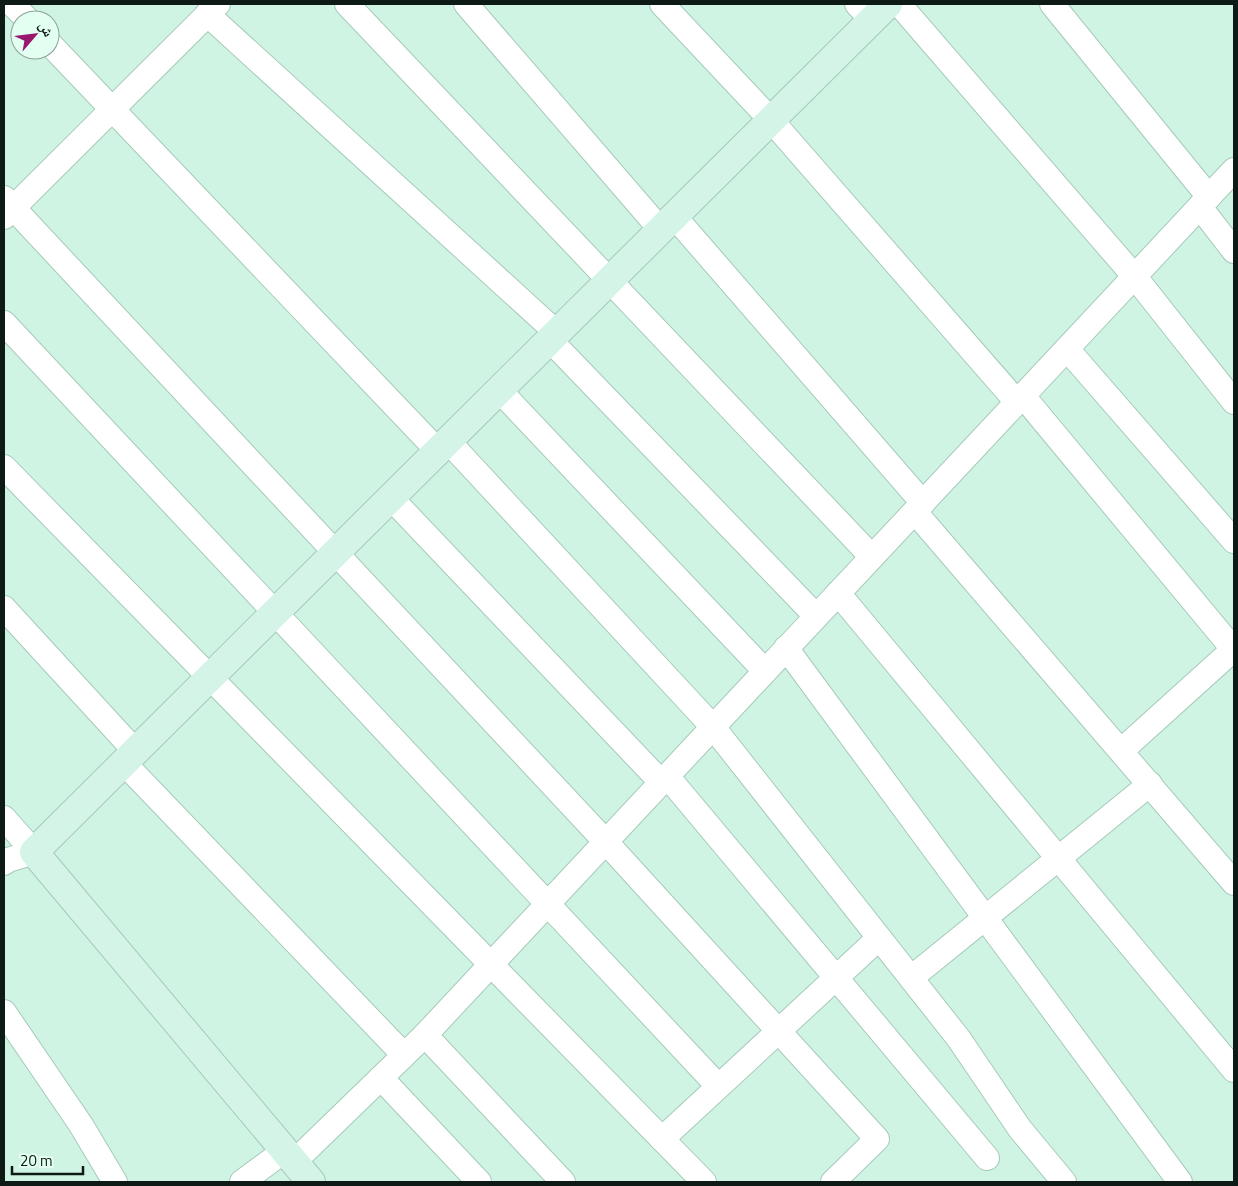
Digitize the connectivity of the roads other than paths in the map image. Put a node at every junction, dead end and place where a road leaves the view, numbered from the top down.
1 (347, 4) edge
2 (466, 4) edge
3 (662, 4) edge
4 (900, 4) edge
5 (1052, 4) edge
6 (212, 9) edge
7 (872, 9) edge
8 (60, 54) edge
9 (112, 109) junction
10 (771, 120) junction
11 (1234, 170) edge
12 (1204, 202) junction
13 (7, 208) edge
14 (667, 223) junction
15 (1234, 251) edge
16 (1134, 277) junction
17 (609, 280) junction
18 (4, 323) edge
19 (553, 336) junction
20 (1067, 349) junction
21 (499, 390) junction
22 (1020, 399) junction
23 (1234, 402) edge
24 (443, 446) junction
25 (4, 467) edge
26 (391, 498) junction
27 (919, 507) junction
28 (1234, 541) edge
29 (335, 553) junction
30 (872, 557) junction
31 (838, 593) junction
32 (4, 608) edge
33 (274, 613) junction
34 (816, 616) junction
35 (786, 648) junction
36 (1234, 650) edge
37 (765, 671) junction
38 (210, 677) junction
39 (713, 727) junction
40 (1121, 751) junction
41 (130, 757) junction
42 (664, 779) junction
43 (1150, 784) junction
44 (4, 818) edge
45 (605, 841) junction
46 (34, 852) junction
47 (1059, 858) junction
48 (4, 863) edge
49 (1234, 882) edge
50 (547, 904) junction
51 (985, 918) junction
52 (879, 938) junction
53 (491, 964) junction
54 (835, 977) junction
55 (911, 978) junction
56 (8, 1026) edge
57 (778, 1031) junction
58 (425, 1035) junction
59 (404, 1055) junction
60 (1234, 1070) edge
61 (381, 1078) junction
62 (718, 1086) junction
63 (662, 1138) junction
64 (289, 1156) junction
65 (987, 1158) dead end
66 (114, 1182) edge
67 (242, 1182) edge
68 (311, 1182) edge
69 (478, 1182) edge
70 (563, 1182) edge
71 (704, 1182) edge
72 (833, 1182) edge
73 (1064, 1182) edge
74 (1180, 1182) edge

1 - 17 street
2 - 14 street
3 - 10 street
4 - 16 street
5 - 12 street
6 - 9 street
6 - 19 street
7 - 10 street
8 - 9 street
9 - 13 street
9 - 24 street
10 - 14 street
10 - 22 street
11 - 12 street
12 - 15 street
12 - 16 street
13 - 29 street
14 - 17 street
14 - 27 street
16 - 20 street
16 - 23 street
17 - 19 street
17 - 30 street
18 - 33 street
19 - 21 street
19 - 34 street
20 - 22 street
20 - 28 street
21 - 24 street
21 - 37 street
22 - 27 street
22 - 36 street
24 - 26 street
24 - 39 street
25 - 38 street
26 - 29 street
26 - 42 street
27 - 30 street
27 - 40 street
29 - 33 street
29 - 45 street
30 - 31 street
31 - 34 street
31 - 47 street
32 - 41 street
33 - 38 street
33 - 50 street
34 - 35 street
35 - 37 street
35 - 51 street
36 - 40 street
37 - 39 street
38 - 41 street
38 - 53 street
39 - 42 street
39 - 52 street
40 - 43 street
41 - 46 street
41 - 59 street
42 - 45 street
42 - 54 street
43 - 47 street
43 - 49 street
44 - 46 street
45 - 50 street
45 - 57 street
46 - 48 street
46 - 64 street
47 - 51 street
47 - 60 street
50 - 53 street
50 - 62 street
51 - 55 street
51 - 74 street
52 - 54 street
52 - 55 street
53 - 58 street
53 - 63 street
54 - 57 street
54 - 65 street
55 - 73 street
56 - 66 street
57 - 62 street
57 - 72 street
58 - 59 street
58 - 70 street
59 - 61 street
61 - 64 street
61 - 69 street
62 - 63 street
63 - 71 street
64 - 67 street
64 - 68 street

